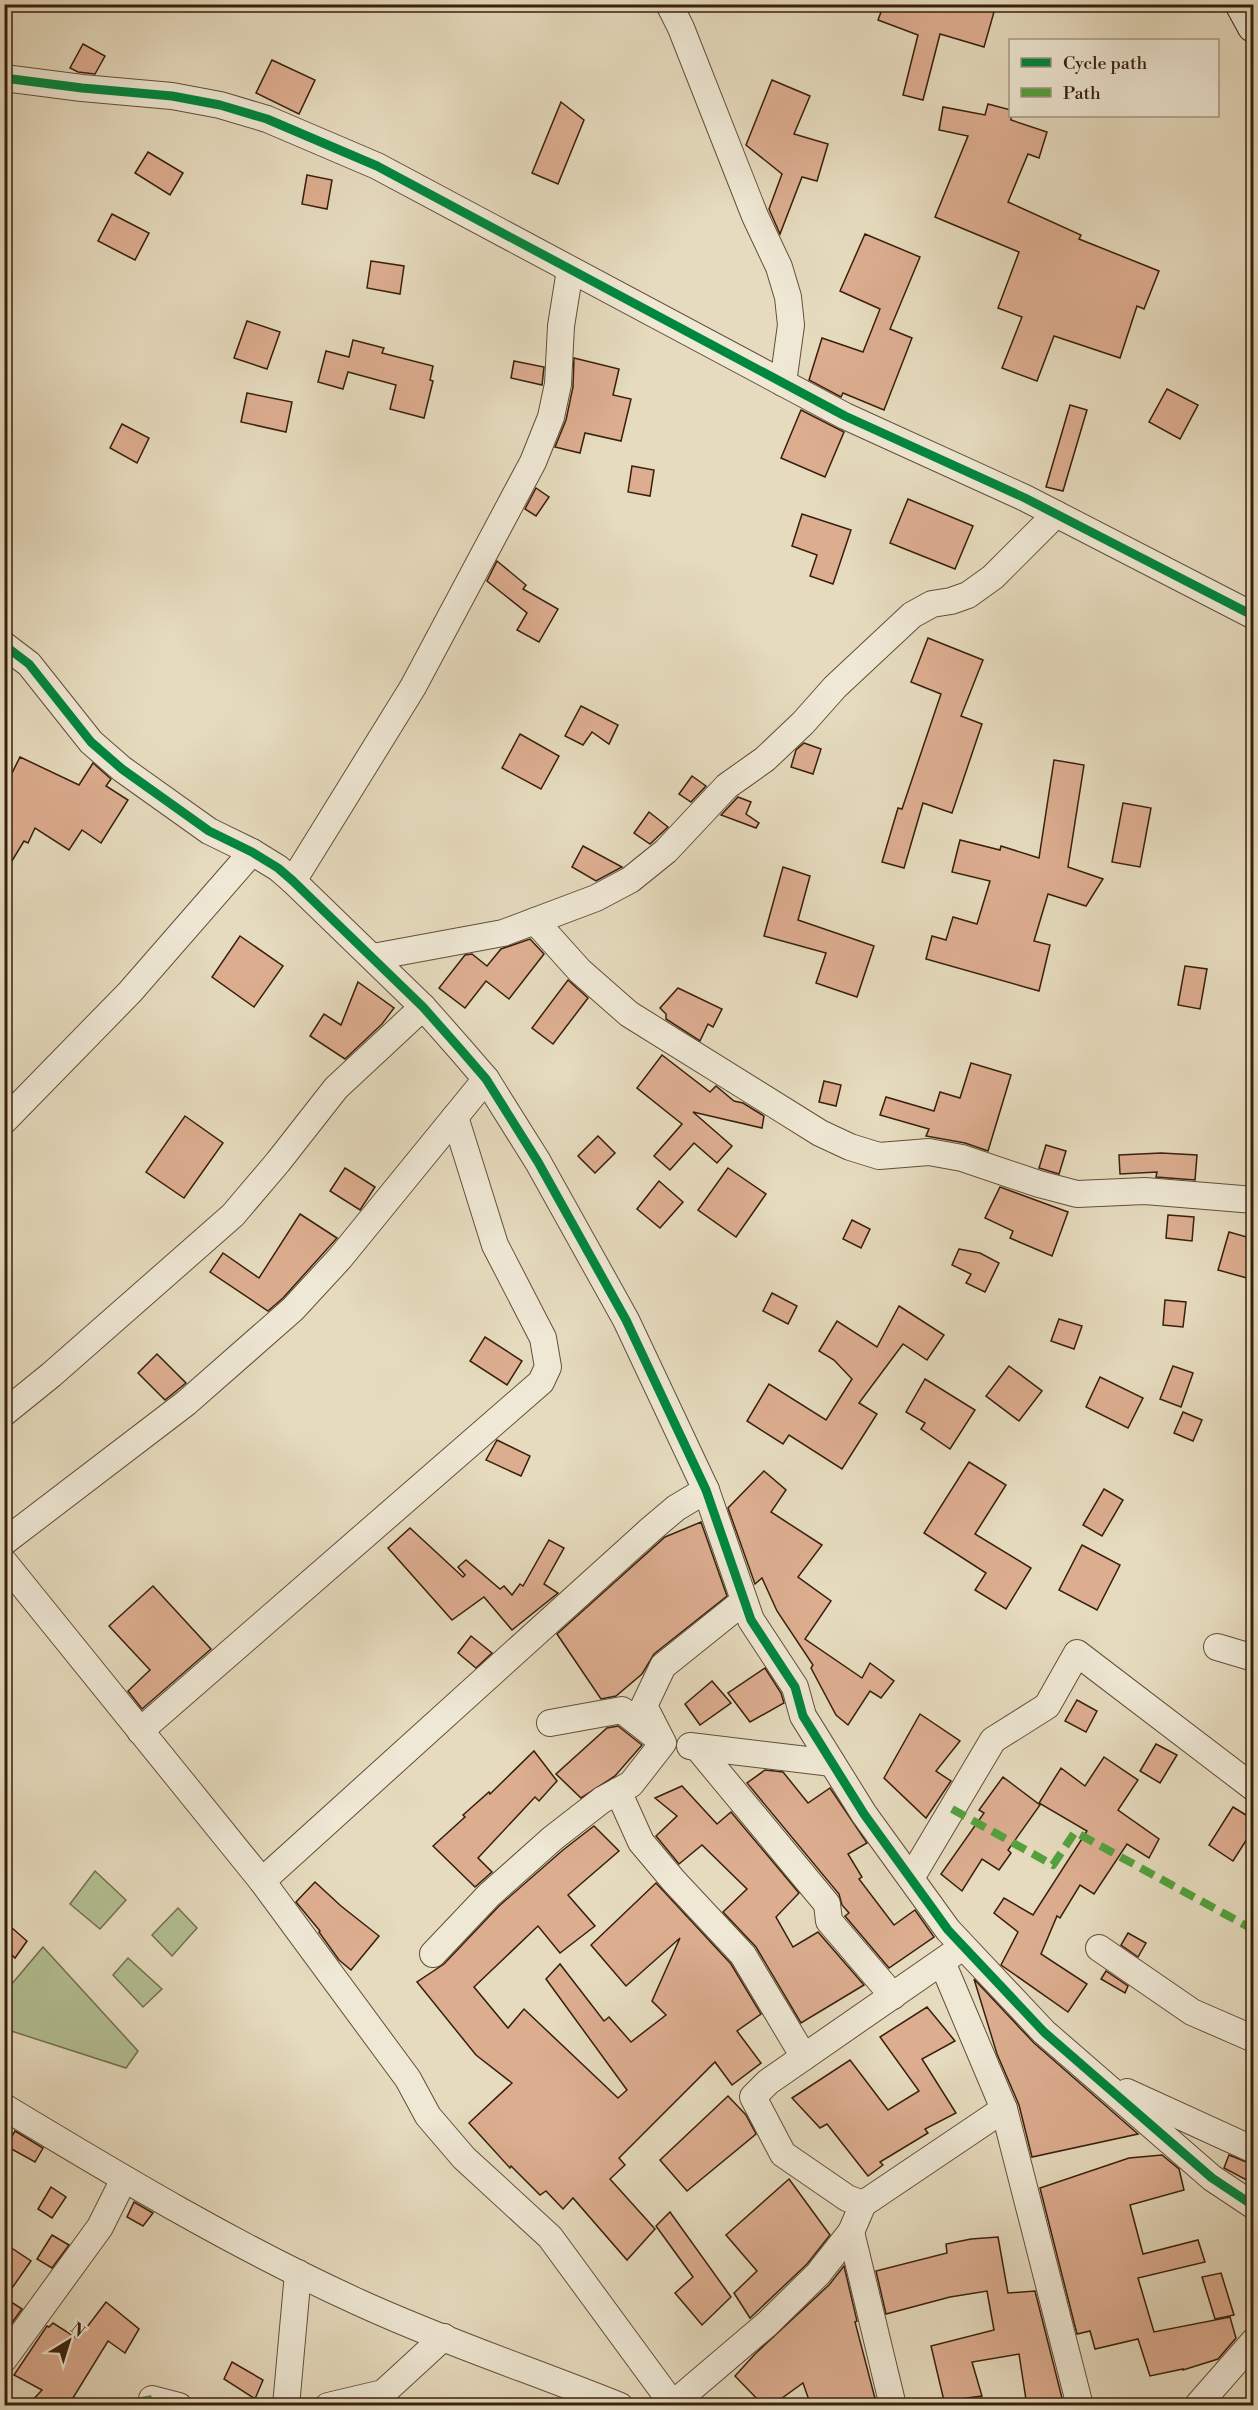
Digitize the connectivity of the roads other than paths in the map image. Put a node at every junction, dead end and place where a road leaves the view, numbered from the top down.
1 (669, 4) edge
2 (1242, 4) edge
3 (1254, 26) edge
4 (4, 78) edge
5 (570, 270) junction
6 (783, 383) junction
7 (1056, 514) junction
8 (1254, 616) edge
9 (4, 645) edge
10 (252, 852) junction
11 (293, 881) junction
12 (535, 921) junction
13 (373, 957) junction
14 (423, 1007) junction
15 (486, 1079) junction
16 (455, 1117) junction
17 (4, 1121) edge
18 (1254, 1200) edge
19 (4, 1413) edge
20 (706, 1490) junction
21 (4, 1542) edge
22 (6, 1568) edge
23 (744, 1601) junction
24 (1217, 1647) dead end
25 (1254, 1658) edge
26 (550, 1723) dead end
27 (140, 1731) junction
28 (663, 1743) junction
29 (697, 1747) junction
30 (832, 1763) junction
31 (1254, 1788) edge
32 (618, 1791) junction
33 (911, 1878) junction
34 (262, 1881) junction
35 (964, 1947) junction
36 (1099, 1948) dead end
37 (433, 1954) dead end
38 (942, 1962) junction
39 (893, 1996) junction
40 (1254, 2038) edge
41 (804, 2057) junction
42 (1096, 2078) junction
43 (4, 2107) edge
44 (1004, 2109) junction
45 (1254, 2150) edge
46 (124, 2179) junction
47 (863, 2204) junction
48 (1254, 2206) edge
49 (851, 2232) junction
50 (298, 2273) junction
51 (444, 2337) junction
52 (1254, 2341) edge
53 (4, 2359) edge
54 (152, 2399) dead end
55 (673, 2405) edge
56 (179, 2406) edge
57 (286, 2406) edge
58 (327, 2406) edge
59 (620, 2406) edge
60 (893, 2406) edge
61 (1080, 2406) edge
62 (1197, 2406) edge

1 - 6 street
2 - 3 street
4 - 5 street
5 - 6 street
5 - 11 street
6 - 7 street
7 - 8 street
7 - 12 street
9 - 10 street
10 - 11 street
10 - 17 street
11 - 13 street
12 - 13 street
12 - 18 street
13 - 14 street
14 - 15 street
14 - 19 street
15 - 16 street
15 - 20 street
16 - 21 street
16 - 27 street
20 - 23 street
20 - 34 street
22 - 27 street
23 - 28 street
23 - 30 street
24 - 25 street
26 - 28 street
27 - 34 street
28 - 29 street
28 - 32 street
29 - 30 street
29 - 39 street
30 - 33 street
31 - 33 street
32 - 37 street
32 - 41 street
33 - 35 street
34 - 55 street
35 - 38 street
35 - 42 street
36 - 40 street
38 - 39 street
38 - 44 street
39 - 41 street
41 - 47 street
42 - 45 street
42 - 48 street
43 - 46 street
44 - 47 street
44 - 61 street
46 - 50 street
46 - 53 street
47 - 49 street
49 - 55 street
49 - 60 street
50 - 51 street
50 - 57 street
51 - 58 street
51 - 59 street
52 - 62 street
54 - 56 street

